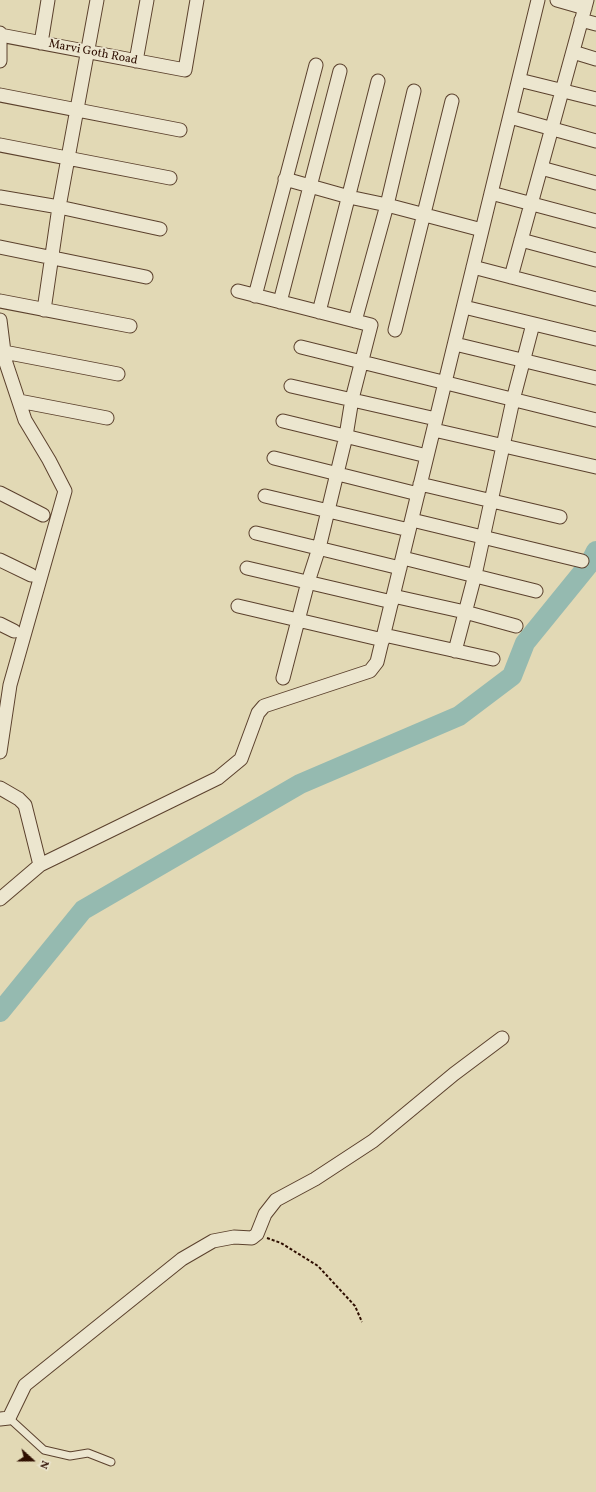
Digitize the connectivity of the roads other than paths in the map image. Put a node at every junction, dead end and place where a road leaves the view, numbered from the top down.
1 (48, 0) edge
2 (97, 0) edge
3 (147, 0) edge
4 (197, 0) edge
5 (538, 0) edge
6 (557, 0) edge
7 (584, 9) edge
8 (596, 24) edge
9 (0, 35) edge
10 (41, 43) junction
11 (88, 52) junction
12 (572, 52) junction
13 (596, 59) edge
14 (0, 61) edge
15 (136, 61) junction
16 (316, 65) dead end
17 (340, 71) dead end
18 (519, 80) junction
19 (378, 81) dead end
20 (562, 90) junction
21 (414, 91) dead end
22 (0, 95) edge
23 (596, 99) edge
24 (452, 101) dead end
25 (78, 110) junction
26 (510, 117) junction
27 (552, 129) junction
28 (180, 130) dead end
29 (596, 141) edge
30 (0, 145) edge
31 (69, 158) junction
32 (541, 168) junction
33 (170, 178) dead end
34 (285, 179) junction
35 (596, 183) edge
36 (311, 187) junction
37 (491, 193) junction
38 (0, 197) edge
39 (349, 197) junction
40 (532, 203) junction
41 (387, 205) junction
42 (59, 207) junction
43 (423, 215) junction
44 (596, 221) edge
45 (160, 229) dead end
46 (482, 230) junction
47 (521, 240) junction
48 (0, 247) edge
49 (50, 257) junction
50 (596, 260) edge
51 (473, 267) junction
52 (146, 277) dead end
53 (511, 277) junction
54 (238, 292) dead end
55 (255, 296) junction
56 (596, 299) edge
57 (0, 302) edge
58 (280, 302) junction
59 (464, 307) junction
60 (44, 310) junction
61 (319, 312) junction
62 (0, 320) edge
63 (355, 321) junction
64 (533, 324) junction
65 (130, 326) dead end
66 (395, 330) dead end
67 (596, 339) edge
68 (454, 344) junction
69 (301, 347) dead end
70 (4, 352) junction
71 (523, 360) junction
72 (362, 363) junction
73 (118, 374) dead end
74 (596, 378) edge
75 (445, 383) junction
76 (291, 386) dead end
77 (352, 399) junction
78 (513, 400) junction
79 (19, 401) junction
80 (107, 418) dead end
81 (596, 420) edge
82 (283, 421) dead end
83 (435, 425) junction
84 (346, 436) junction
85 (504, 445) junction
86 (427, 456) junction
87 (274, 458) dead end
88 (596, 467) edge
89 (337, 473) junction
90 (419, 489) junction
91 (0, 493) edge
92 (265, 496) dead end
93 (492, 501) junction
94 (327, 510) junction
95 (43, 515) dead end
96 (560, 517) dead end
97 (410, 525) junction
98 (256, 533) dead end
99 (484, 537) junction
100 (319, 548) junction
101 (0, 560) edge
102 (582, 561) dead end
103 (401, 563) junction
104 (247, 568) dead end
105 (31, 575) dead end
106 (475, 575) junction
107 (308, 582) junction
108 (536, 591) dead end
109 (393, 599) junction
110 (238, 606) dead end
111 (466, 612) junction
112 (298, 620) junction
113 (0, 624) edge
114 (516, 626) dead end
115 (14, 631) dead end
116 (383, 637) junction
117 (455, 651) junction
118 (493, 659) dead end
119 (283, 678) dead end
120 (0, 752) edge
121 (0, 788) edge
122 (40, 865) junction
123 (0, 899) edge
124 (502, 1038) dead end
125 (5, 1419) edge
126 (111, 1462) dead end

1 - 10 street
2 - 11 street
3 - 15 street
4 - 15 street, Marvi Goth Road
5 - 18 street
6 - 7 street
7 - 8 street
7 - 12 street
9 - 10 street, Marvi Goth Road
9 - 14 street
10 - 11 street, Marvi Goth Road
11 - 15 street, Marvi Goth Road
11 - 25 street
12 - 13 street
12 - 20 street
16 - 34 street
17 - 36 street
18 - 20 street
18 - 26 street
19 - 39 street
20 - 23 street
20 - 27 street
21 - 41 street
22 - 25 street
24 - 43 street
25 - 28 street
25 - 31 street
26 - 27 street
26 - 37 street
27 - 29 street
27 - 32 street
30 - 31 street
31 - 33 street
31 - 42 street
32 - 35 street
32 - 40 street
34 - 36 street
34 - 55 street
36 - 39 street
36 - 58 street
37 - 40 street
37 - 46 street
38 - 42 street
39 - 41 street
39 - 61 street
40 - 44 street
40 - 47 street
41 - 43 street
41 - 63 street
42 - 45 street
42 - 49 street
43 - 46 street
43 - 66 street
46 - 51 street
47 - 50 street
47 - 53 street
48 - 49 street
49 - 52 street
49 - 60 street
51 - 53 street
51 - 59 street
53 - 56 street
54 - 55 street
55 - 58 street
57 - 60 street
58 - 61 street
59 - 64 street
59 - 68 street
60 - 65 street
61 - 63 street
62 - 70 street
63 - 72 street
64 - 67 street
64 - 71 street
68 - 71 street
68 - 75 street
69 - 72 street
70 - 73 street
70 - 79 street
71 - 74 street
71 - 78 street
72 - 75 street
72 - 77 street
75 - 78 street
75 - 83 street
76 - 77 street
77 - 83 street
77 - 84 street
78 - 81 street
78 - 85 street
79 - 80 street
79 - 120 street
82 - 84 street
83 - 85 street
83 - 86 street
84 - 86 street
84 - 89 street
85 - 88 street
85 - 93 street
86 - 90 street
87 - 89 street
89 - 90 street
89 - 94 street
90 - 93 street
90 - 97 street
91 - 95 street
92 - 94 street
93 - 96 street
93 - 99 street
94 - 97 street
94 - 100 street
97 - 99 street
97 - 103 street
98 - 100 street
99 - 102 street
99 - 106 street
100 - 103 street
100 - 107 street
101 - 105 street
103 - 106 street
103 - 109 street
104 - 107 street
106 - 108 street
106 - 111 street
107 - 109 street
107 - 112 street
109 - 111 street
109 - 116 street
110 - 112 street
111 - 114 street
111 - 117 street
112 - 116 street
112 - 119 street
113 - 115 street
116 - 117 street
116 - 122 street
117 - 118 street
121 - 122 street
122 - 123 street
124 - 125 street
125 - 126 lane

